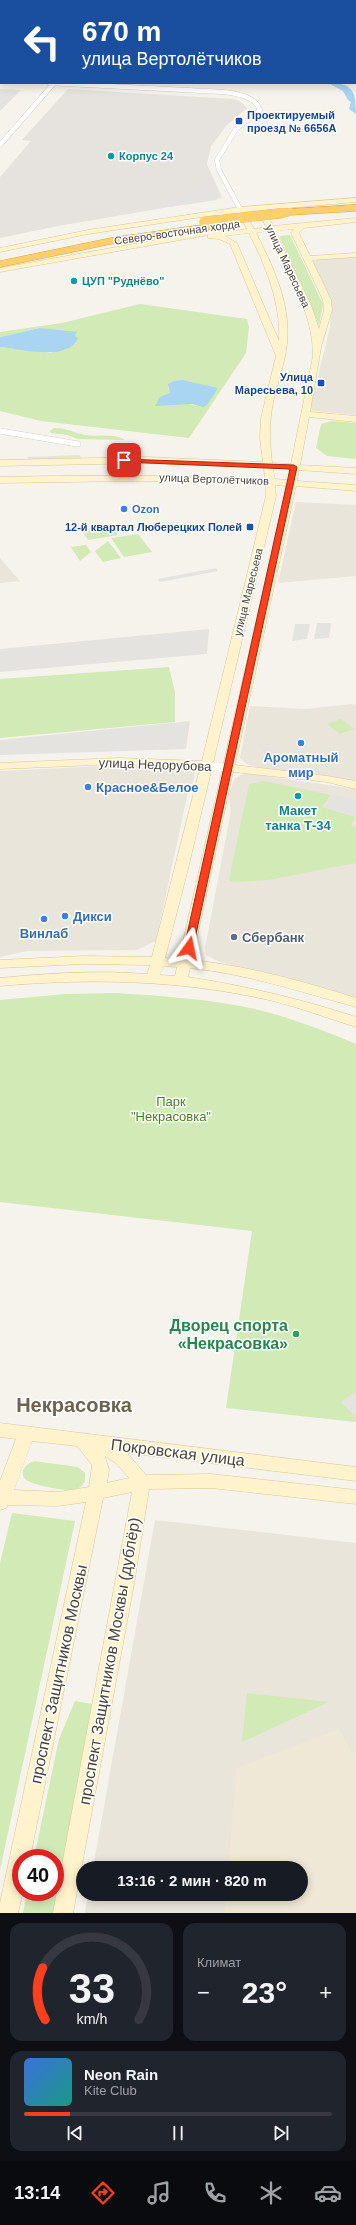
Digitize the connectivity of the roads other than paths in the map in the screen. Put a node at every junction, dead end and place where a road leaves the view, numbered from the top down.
1 (53, 84) edge
2 (73, 84) edge
3 (0, 145) edge
4 (356, 200) edge
5 (308, 203) junction
6 (260, 207) junction
7 (356, 208) edge
8 (240, 209) junction
9 (356, 212) edge
10 (292, 215) junction
11 (356, 220) edge
12 (204, 221) junction
13 (308, 224) junction
14 (271, 228) junction
15 (252, 231) junction
16 (189, 237) junction
17 (0, 250) edge
18 (356, 255) edge
19 (0, 257) edge
20 (308, 258) junction
21 (0, 264) edge
22 (0, 270) edge
23 (318, 349) junction
24 (280, 356) junction
25 (304, 414) junction
26 (356, 419) edge
27 (0, 431) edge
28 (78, 444) dead end
29 (0, 463) edge
30 (270, 466) junction
31 (294, 467) junction
32 (356, 472) edge
33 (0, 480) edge
34 (271, 481) junction
35 (292, 482) junction
36 (356, 488) edge
37 (206, 765) junction
38 (0, 766) edge
39 (228, 768) junction
40 (356, 785) edge
41 (107, 960) junction
42 (158, 962) junction
43 (0, 964) edge
44 (185, 964) junction
45 (103, 975) junction
46 (153, 977) junction
47 (182, 980) junction
48 (0, 982) edge
49 (356, 1003) edge
50 (356, 1022) edge
51 (0, 1430) edge
52 (28, 1433) junction
53 (83, 1441) junction
54 (356, 1474) edge
55 (142, 1482) junction
56 (96, 1493) junction
57 (356, 1497) edge
58 (0, 1499) edge
59 (8, 1913) edge
60 (62, 1913) edge

1 - 3 street
2 - 8 street
4 - 5 street
5 - 6 street
5 - 13 street
6 - 8 street
6 - 14 street, улица Маресьева
7 - 10 highway, Северо-восточная хорда
8 - 12 street
8 - 15 street, улица Маресьева
9 - 10 highway, Северо-восточная хорда
10 - 12 highway, Северо-восточная хорда
11 - 13 street
12 - 16 street
12 - 17 street
12 - 19 highway, Северо-восточная хорда
12 - 21 highway, Северо-восточная хорда
13 - 14 street
13 - 20 street
14 - 15 street
14 - 23 street, улица Маресьева
15 - 16 street
15 - 24 street, улица Маресьева
16 - 22 street
16 - 24 street
18 - 20 street, улица Маресьева
20 - 23 street
23 - 25 street, улица Маресьева
24 - 30 street, улица Маресьева
25 - 26 street
25 - 31 street, улица Маресьева
27 - 28 street
29 - 30 street, улица Вертолётчиков
30 - 31 street, улица Вертолётчиков
30 - 34 street, улица Маресьева
31 - 32 street, улица Вертолётчиков
31 - 35 street, улица Маресьева
33 - 34 street, улица Вертолётчиков
34 - 35 street, улица Вертолётчиков
34 - 37 street, улица Маресьева
35 - 36 street, улица Вертолётчиков
35 - 39 street, улица Маресьева
37 - 38 street, улица Недорубова
37 - 39 street, улица Недорубова
37 - 42 street, улица Маресьева
39 - 40 street, улица Недорубова
39 - 44 street, улица Маресьева
41 - 42 street
41 - 43 street
41 - 45 street
42 - 44 street
42 - 46 street, улица Маресьева
44 - 47 street, улица Маресьева
44 - 49 street
45 - 46 street
45 - 48 street
46 - 47 street
47 - 50 street
51 - 52 street, Покровская улица
52 - 53 street, Покровская улица
52 - 58 street
53 - 54 street, Покровская улица
53 - 55 street
53 - 56 street, проспект Защитников Москвы
55 - 56 street, Покровская улица
55 - 57 street, Покровская улица
55 - 60 street, проспект Защитников Москвы (дублёр)
56 - 58 street, Покровская улица
56 - 59 street, проспект Защитников Москвы

